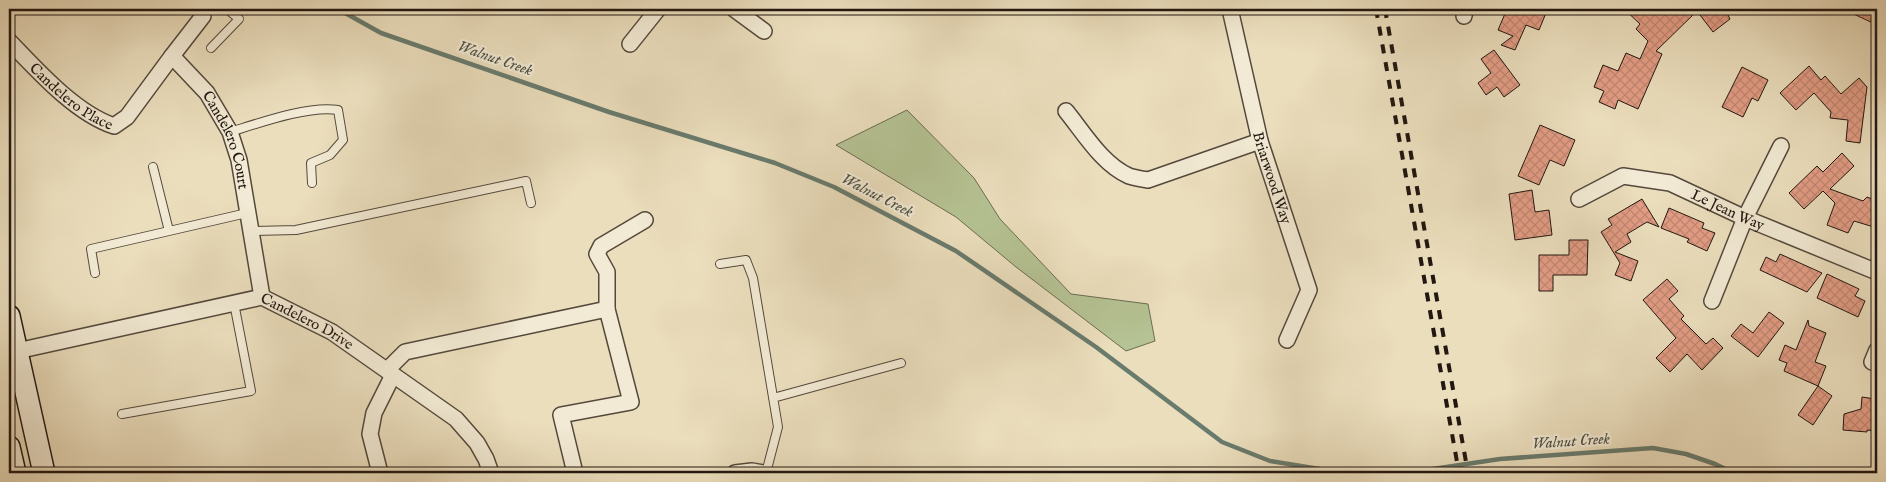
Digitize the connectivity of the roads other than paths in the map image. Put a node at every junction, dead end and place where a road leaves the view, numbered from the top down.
1 (203, 9) edge
2 (227, 9) edge
3 (658, 9) edge
4 (734, 9) edge
5 (1230, 9) edge
6 (764, 31) dead end
7 (9, 41) edge
8 (630, 44) dead end
9 (211, 48) dead end
10 (172, 56) junction
11 (1066, 111) dead end
12 (230, 132) junction
13 (1260, 141) junction
14 (1782, 146) dead end
15 (154, 167) dead end
16 (312, 183) dead end
17 (1580, 198) dead end
18 (532, 203) dead end
19 (247, 213) junction
20 (1745, 218) junction
21 (645, 220) dead end
22 (170, 231) junction
23 (250, 231) junction
24 (720, 264) dead end
25 (1877, 272) edge
26 (95, 273) dead end
27 (262, 297) junction
28 (1712, 301) dead end
29 (234, 303) junction
30 (606, 309) junction
31 (9, 316) edge
32 (1287, 340) dead end
33 (11, 352) edge
34 (900, 363) dead end
35 (390, 373) junction
36 (773, 398) junction
37 (122, 414) dead end
38 (9, 447) edge
39 (15, 473) edge
40 (44, 473) edge
41 (380, 473) edge
42 (491, 473) edge
43 (575, 473) edge
44 (735, 473) edge
45 (765, 473) edge

1 - 10 street
2 - 9 lane
3 - 8 street
4 - 6 street
5 - 13 street, Briarwood Way
7 - 10 street, Candelero Place
10 - 12 street, Candelero Court
11 - 13 street
12 - 16 lane
12 - 19 street, Candelero Court
13 - 32 street, Briarwood Way
14 - 20 street
15 - 22 lane
17 - 20 street, Le Jean Way
18 - 23 lane
19 - 22 lane
19 - 23 street, Candelero Court
20 - 25 street, Le Jean Way
20 - 28 street
21 - 30 street
22 - 26 lane
23 - 27 street, Candelero Court
24 - 36 lane
27 - 29 street, Candelero Drive
27 - 35 street, Candelero Drive
29 - 33 street, Candelero Drive
29 - 37 lane
30 - 35 street
30 - 43 street
31 - 33 main road
33 - 40 main road
34 - 36 lane
35 - 41 street
35 - 42 street, Candelero Drive
36 - 45 lane
38 - 39 main road
44 - 45 street

